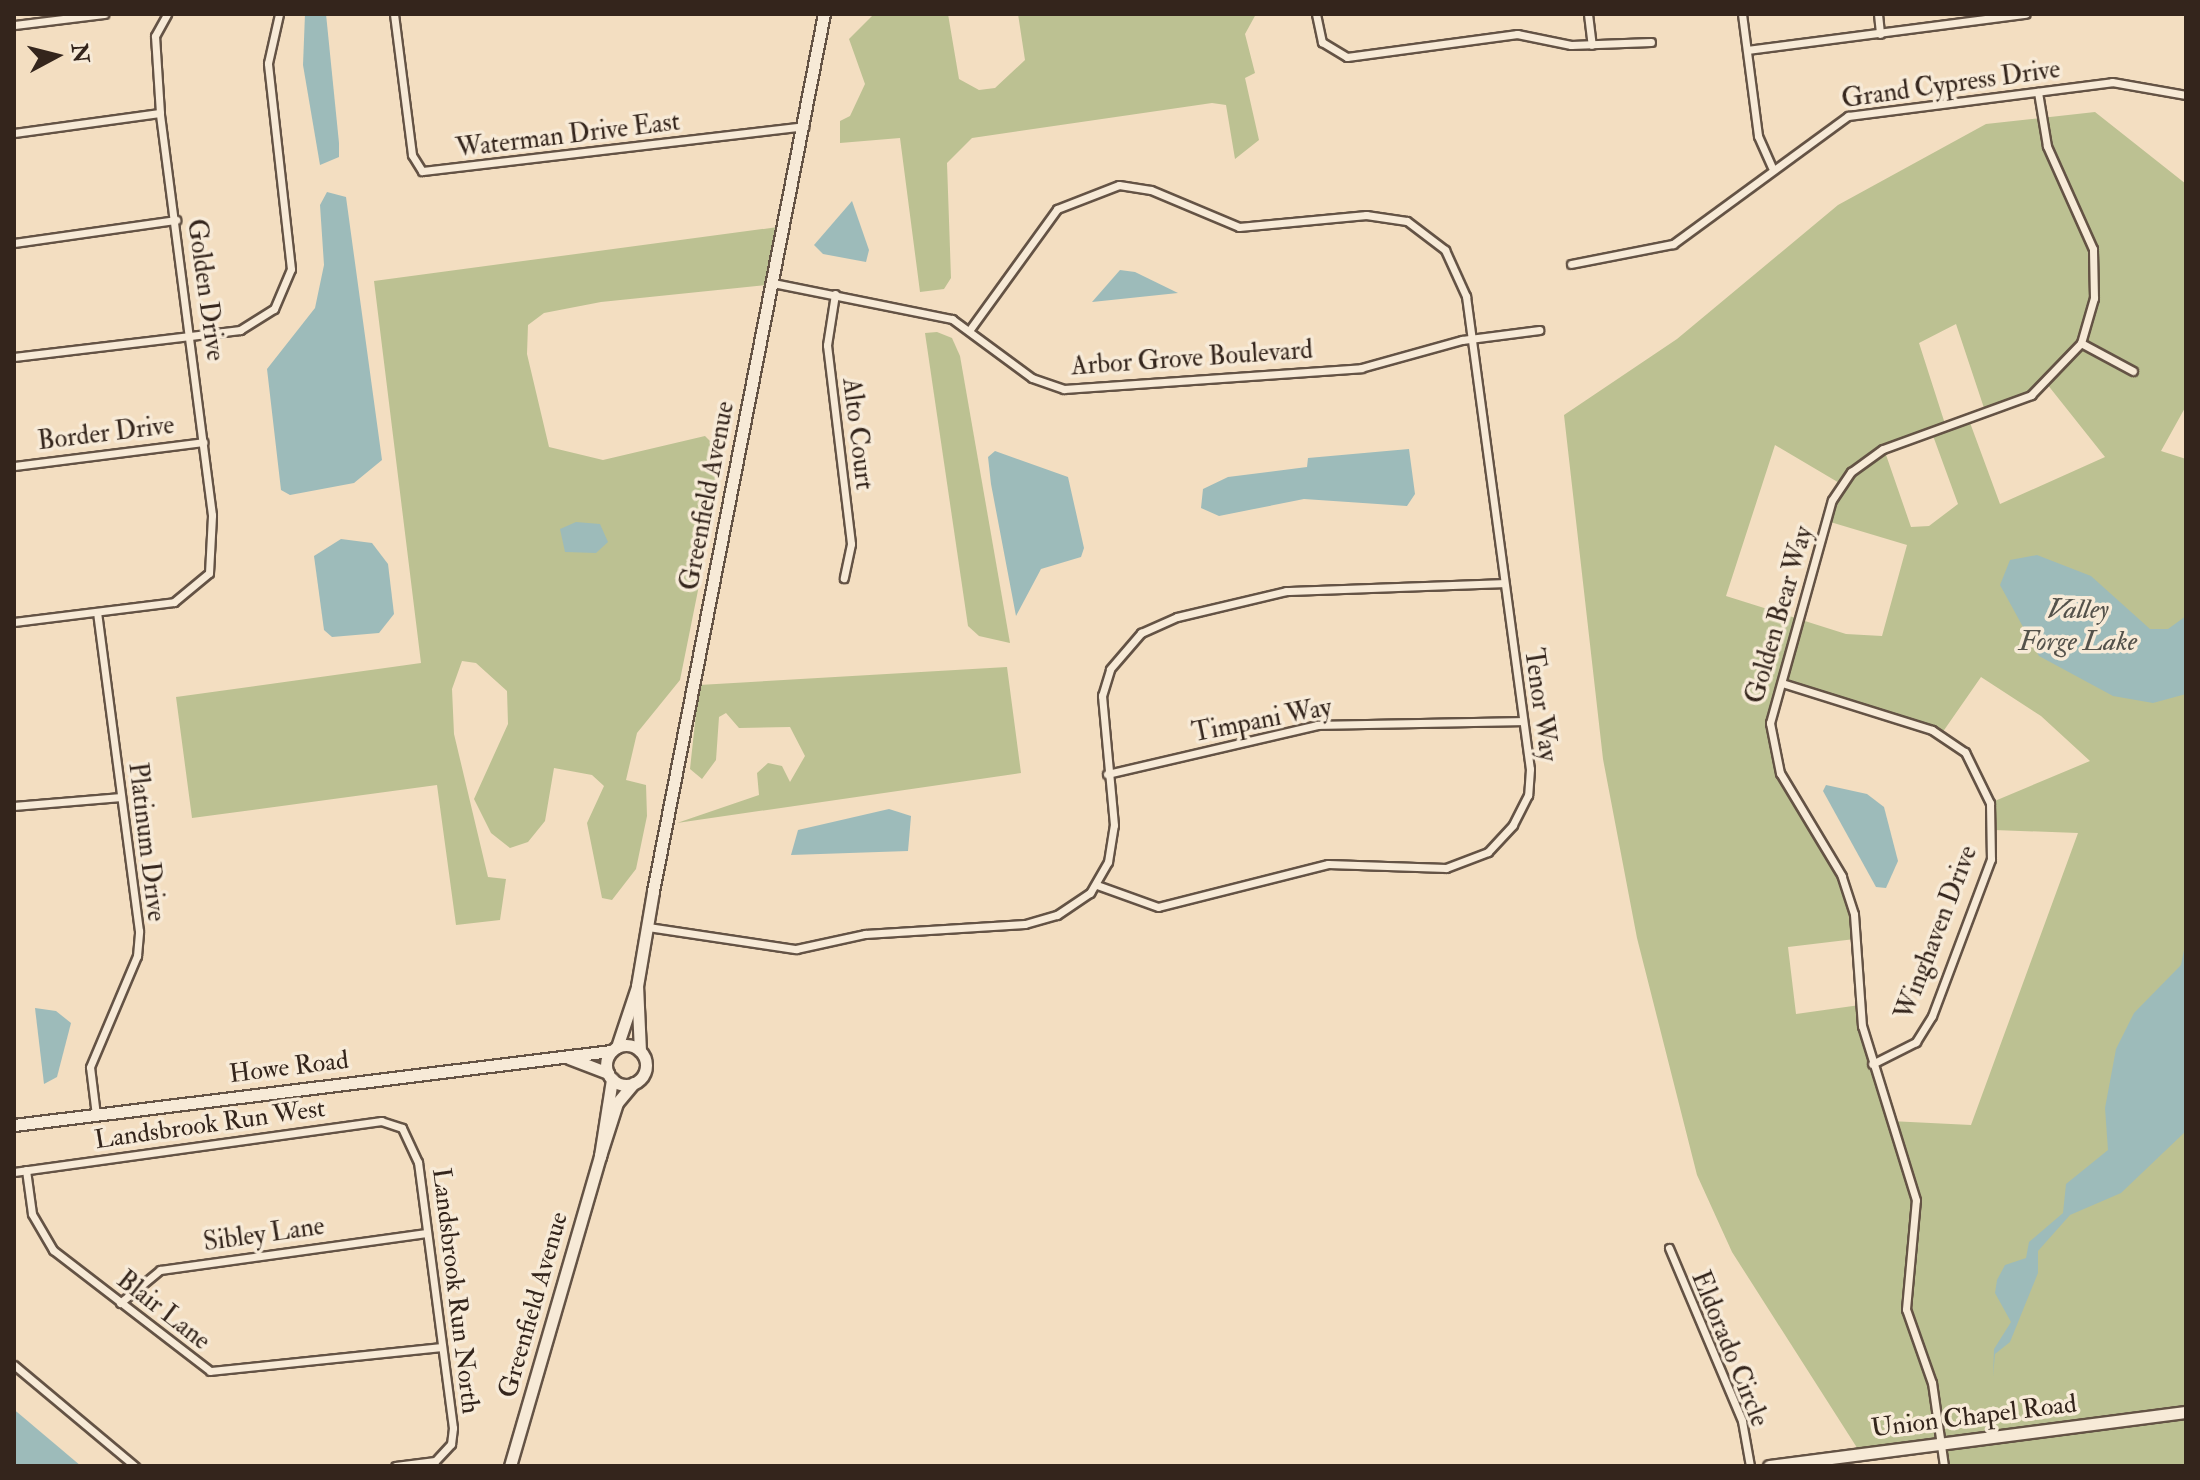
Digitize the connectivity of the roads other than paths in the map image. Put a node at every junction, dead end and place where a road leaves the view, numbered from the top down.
1 (104, 14) edge
2 (279, 14) edge
3 (394, 14) edge
4 (824, 14) edge
5 (1316, 14) edge
6 (1588, 14) edge
7 (1742, 14) edge
8 (1878, 14) edge
9 (2026, 14) edge
10 (162, 15) edge
11 (2012, 15) edge
12 (14, 25) edge
13 (1880, 34) junction
14 (1651, 42) dead end
15 (1592, 45) junction
16 (1747, 50) junction
17 (2038, 92) junction
18 (2186, 95) edge
19 (160, 113) junction
20 (804, 126) junction
21 (14, 133) edge
22 (1772, 167) junction
23 (176, 220) junction
24 (14, 243) edge
25 (1571, 264) dead end
26 (773, 283) junction
27 (835, 294) junction
28 (971, 328) junction
29 (1539, 330) dead end
30 (192, 335) junction
31 (1471, 338) junction
32 (2081, 343) junction
33 (14, 357) edge
34 (2133, 371) dead end
35 (203, 442) junction
36 (14, 466) edge
37 (844, 578) dead end
38 (1503, 583) junction
39 (97, 613) junction
40 (14, 622) edge
41 (1782, 683) junction
42 (1523, 721) junction
43 (1107, 774) junction
44 (121, 797) junction
45 (14, 806) edge
46 (1097, 885) junction
47 (648, 927) junction
48 (637, 986) junction
49 (614, 1049) junction
50 (640, 1051) junction
51 (569, 1058) junction
52 (1872, 1064) junction
53 (610, 1076) junction
54 (634, 1083) junction
55 (96, 1115) junction
56 (14, 1125) edge
57 (409, 1133) joint
58 (600, 1156) junction
59 (26, 1170) junction
60 (14, 1172) edge
61 (426, 1233) junction
62 (1669, 1248) dead end
63 (120, 1303) junction
64 (441, 1347) junction
65 (14, 1365) edge
66 (2186, 1412) edge
67 (1941, 1443) junction
68 (135, 1466) edge
69 (395, 1466) edge
70 (510, 1466) edge
71 (1750, 1466) edge
72 (1769, 1466) edge
73 (1944, 1466) edge

1 - 12 street
2 - 30 street
3 - 20 street, Waterman Drive East
4 - 20 main road, Greenfield Avenue
5 - 15 street
6 - 15 street
7 - 16 street
8 - 13 street
9 - 11 street
10 - 19 street, Golden Drive
11 - 13 street
13 - 16 street
14 - 15 street
16 - 22 street
17 - 18 street, Grand Cypress Drive
17 - 22 street, Grand Cypress Drive
17 - 32 street, Golden Bear Way
19 - 21 street
19 - 23 street, Golden Drive
20 - 26 main road, Greenfield Avenue
22 - 25 street, Grand Cypress Drive
23 - 24 street
23 - 30 street, Golden Drive
26 - 27 street, Arbor Grove Boulevard
26 - 47 main road, Greenfield Avenue
27 - 28 street, Arbor Grove Boulevard
27 - 37 street, Alto Court
28 - 31 street, Arbor Grove Boulevard
28 - 31 street, Tenor Way
29 - 31 street, Arbor Grove Boulevard
30 - 33 street
30 - 35 street, Golden Drive
31 - 38 street, Tenor Way
32 - 34 street
32 - 41 street, Golden Bear Way
35 - 36 street, Border Drive
35 - 39 street, Golden Drive
38 - 42 street, Tenor Way
38 - 43 street
39 - 40 street
39 - 44 street, Platinum Drive
41 - 52 street, Golden Bear Way
41 - 52 street, Winghaven Drive
42 - 43 street, Timpani Way
42 - 46 street, Tenor Way
43 - 46 street
44 - 45 street
44 - 55 street, Platinum Drive
46 - 47 street
47 - 48 main road, Greenfield Avenue
48 - 49 main road, Greenfield Avenue
48 - 50 main road, Greenfield Avenue
49 - 50 main road, Howe Road
49 - 51 main road, Howe Road
49 - 53 main road, Greenfield Avenue
50 - 54 main road, Greenfield Avenue
51 - 53 main road, Howe Road
51 - 55 main road, Howe Road
52 - 67 street, Golden Bear Way
53 - 54 main road, Howe Road
53 - 58 main road, Greenfield Avenue
54 - 58 main road, Greenfield Avenue
55 - 56 main road, Howe Road
57 - 59 street, Landsbrook Run West
57 - 61 street, Landsbrook Run North
58 - 70 main road, Greenfield Avenue
59 - 60 street, Landsbrook Run West
59 - 63 street, Blair Lane
61 - 63 street, Sibley Lane
61 - 64 street, Landsbrook Run North
62 - 71 street, Eldorado Circle
63 - 64 street, Blair Lane
64 - 69 street, Landsbrook Run North
65 - 68 street
66 - 67 main road, Union Chapel Road
67 - 72 main road, Union Chapel Road
67 - 73 street, Golden Bear Way

